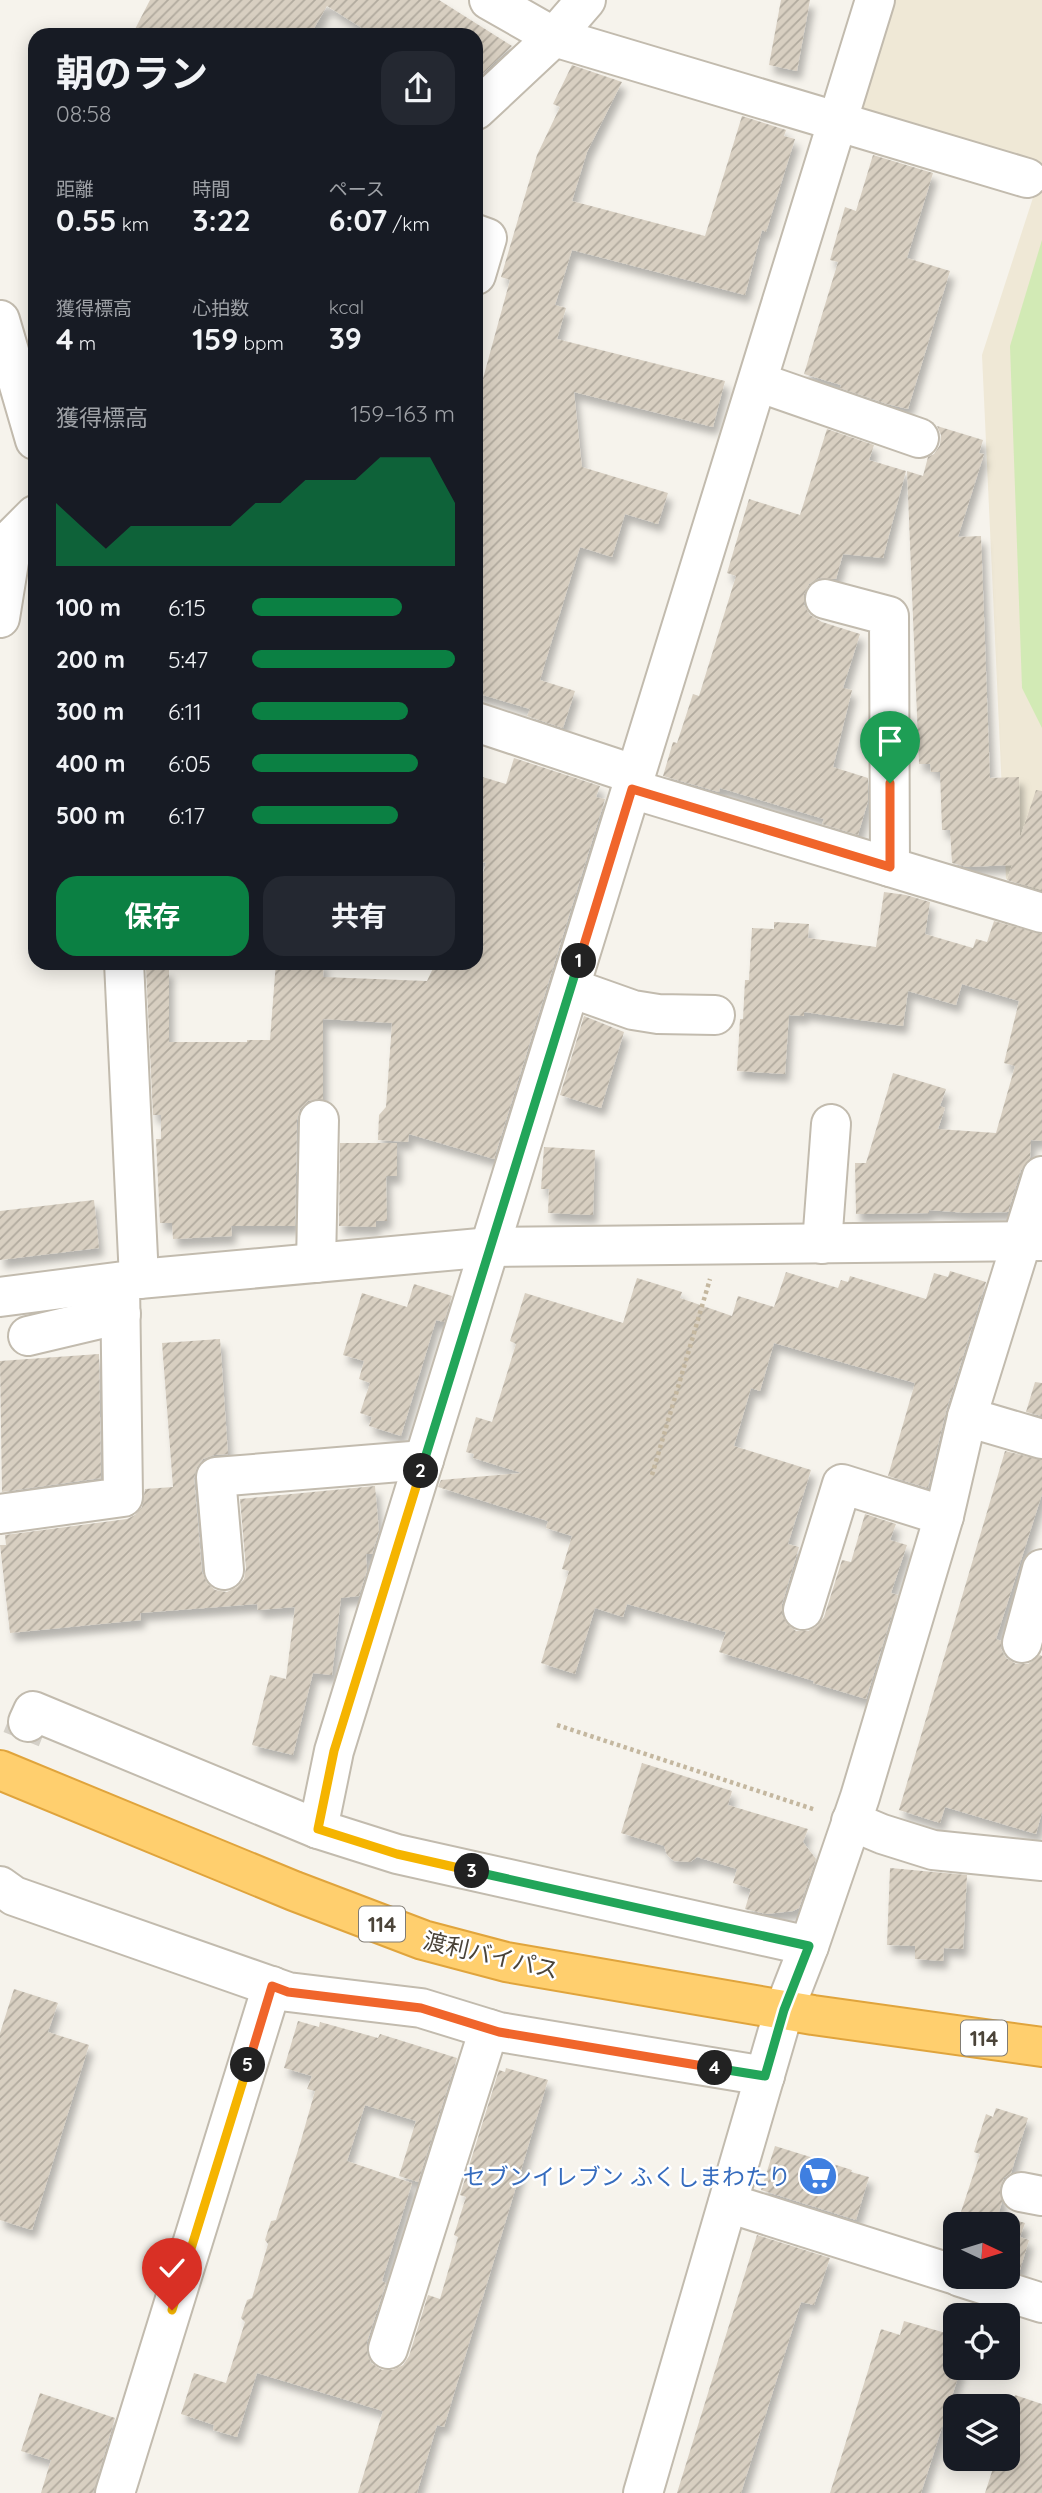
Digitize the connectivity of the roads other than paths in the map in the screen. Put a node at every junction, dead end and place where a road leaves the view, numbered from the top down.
1 (489, 0) edge
2 (586, 0) edge
3 (874, 0) edge
4 (554, 37) junction
5 (483, 103) edge
6 (838, 121) junction
7 (1027, 178) dead end
8 (483, 237) edge
9 (483, 251) edge
10 (0, 320) edge
11 (758, 382) junction
12 (28, 416) edge
13 (919, 438) dead end
14 (15, 542) edge
15 (825, 599) dead end
16 (0, 618) edge
17 (483, 725) edge
18 (634, 782) junction
19 (890, 867) junction
20 (1042, 914) edge
21 (124, 970) edge
22 (571, 988) junction
23 (715, 1014) dead end
24 (318, 1120) dead end
25 (831, 1124) dead end
26 (1042, 1176) edge
27 (1031, 1241) edge
28 (822, 1244) junction
29 (491, 1247) junction
30 (316, 1263) junction
31 (127, 1292) junction
32 (0, 1297) edge
33 (28, 1336) dead end
34 (967, 1417) junction
35 (1042, 1439) edge
36 (424, 1460) junction
37 (0, 1514) edge
38 (944, 1516) junction
39 (1042, 1569) edge
40 (224, 1570) dead end
41 (803, 1610) dead end
42 (1022, 1643) dead end
43 (28, 1722) dead end
44 (0, 1770) edge
45 (851, 1821) junction
46 (318, 1829) junction
47 (1042, 1861) edge
48 (0, 1886) edge
49 (809, 1946) junction
50 (272, 1986) junction
51 (784, 2010) junction
52 (489, 2029) junction
53 (925, 2029) junction
54 (1042, 2038) edge
55 (1042, 2047) edge
56 (765, 2076) junction
57 (728, 2203) junction
58 (943, 2271) edge
59 (998, 2289) edge
60 (1042, 2303) edge
61 (388, 2349) dead end
62 (115, 2493) edge
63 (643, 2493) edge

1 - 4 street
2 - 4 street
3 - 6 street
4 - 5 street
4 - 6 street
6 - 7 street
6 - 11 street
8 - 9 street
10 - 12 street
11 - 13 street
11 - 18 street
14 - 16 street
15 - 19 street
17 - 18 street
18 - 19 street
18 - 22 street
19 - 20 street
21 - 31 street
22 - 23 street
22 - 29 street
24 - 30 street
25 - 28 street
26 - 27 street
27 - 28 street
27 - 34 street
28 - 29 street
29 - 30 street
29 - 36 street
30 - 31 street
31 - 32 street
31 - 33 street
31 - 37 street
34 - 35 street
34 - 38 street
36 - 40 street
36 - 46 street
38 - 41 street
38 - 45 street
39 - 42 street
43 - 46 street
44 - 51 highway, 渡利バイパス / 114
45 - 47 street
45 - 49 street
46 - 49 street
48 - 50 street
49 - 51 street
50 - 52 street
50 - 62 street
51 - 53 highway, 渡利バイパス / 114
51 - 56 street
52 - 56 street
52 - 61 street
53 - 54 highway, 渡利バイパス / 114
53 - 55 highway, 渡利バイパス / 114
56 - 57 street
57 - 58 street
57 - 63 street
59 - 60 street

